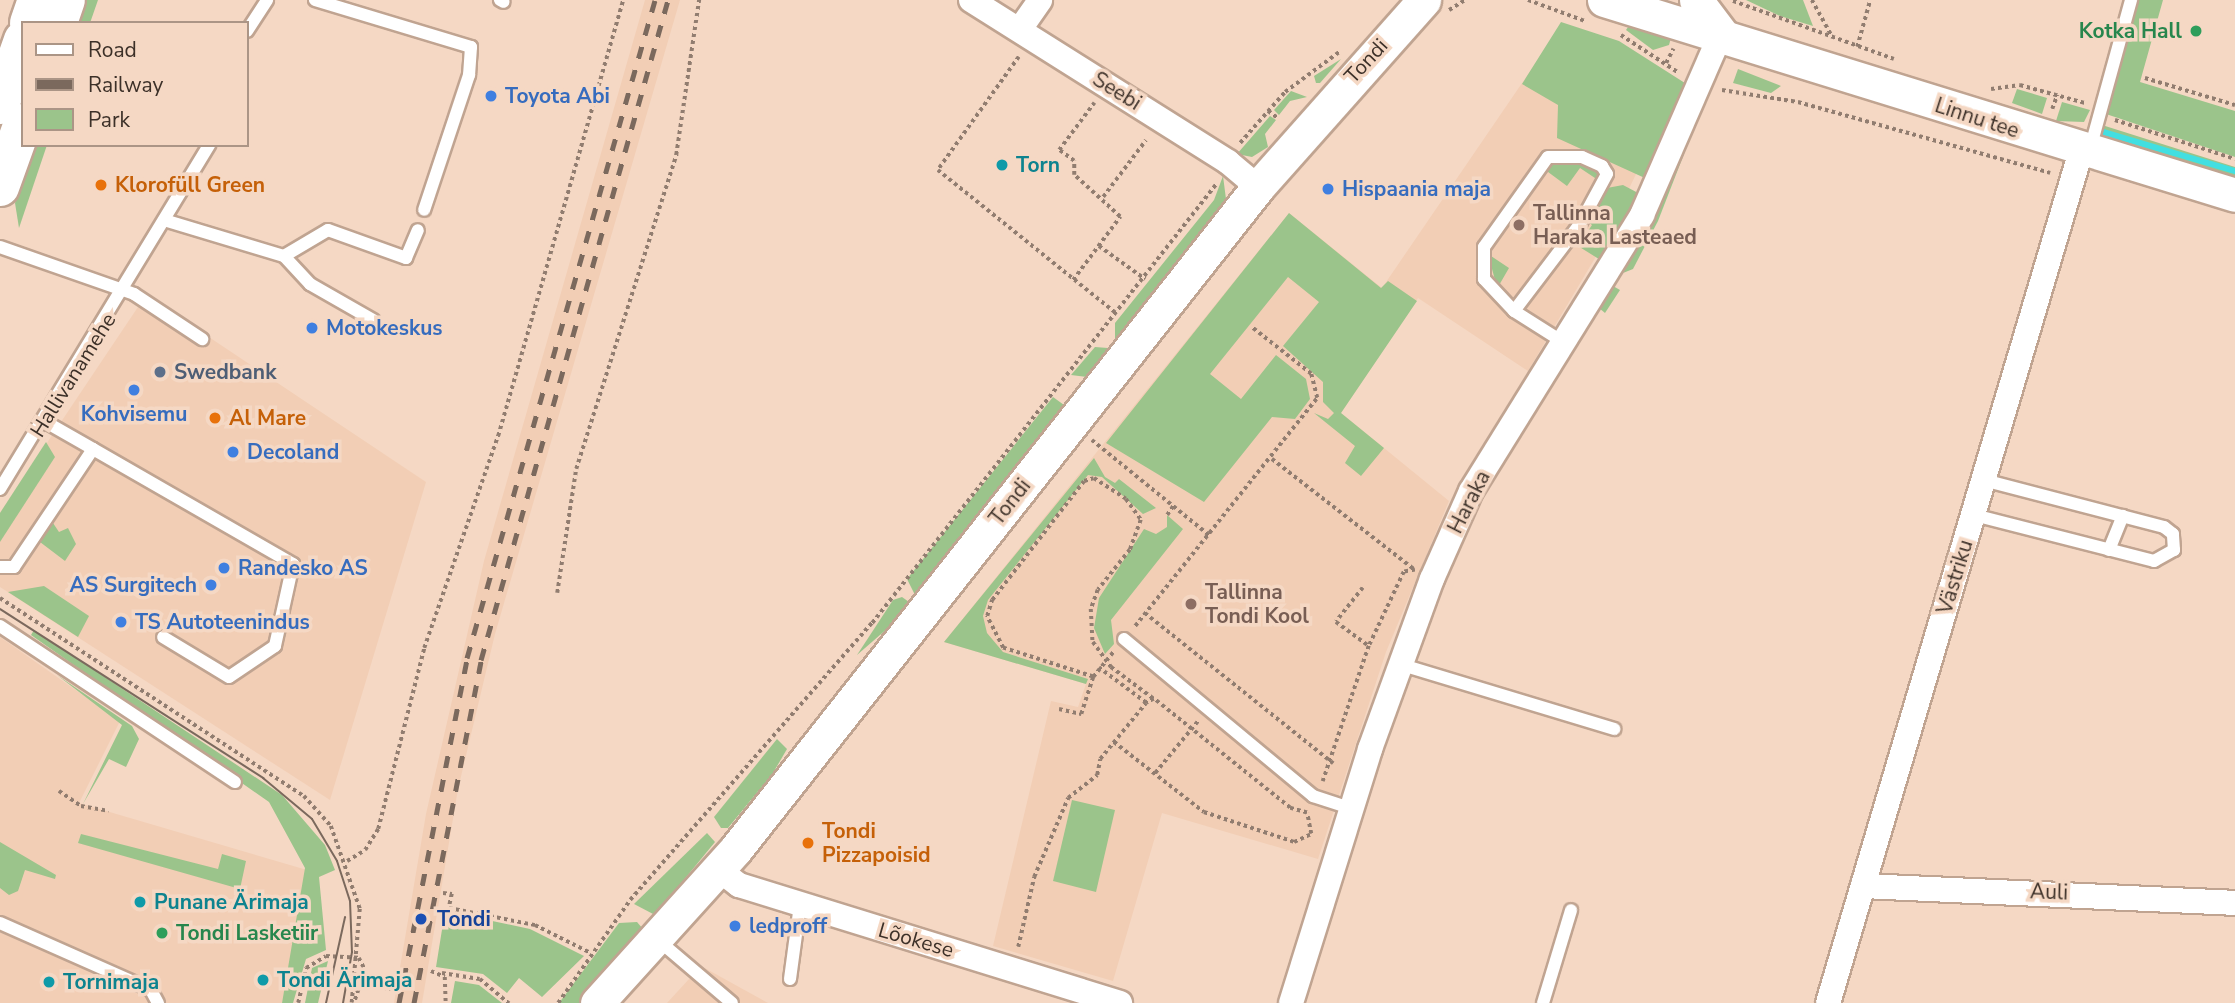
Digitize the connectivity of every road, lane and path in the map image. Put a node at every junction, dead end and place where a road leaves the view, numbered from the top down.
1 (37, 0) edge
2 (66, 0) edge
3 (267, 0) edge
4 (315, 0) edge
5 (624, 0) edge
6 (699, 0) edge
7 (971, 0) edge
8 (1040, 0) edge
9 (1604, 0) edge
10 (1696, 0) edge
11 (1731, 0) edge
12 (1812, 0) edge
13 (1870, 0) edge
14 (2131, 0) edge
15 (1428, 4) edge
16 (30, 21) edge
17 (59, 21) edge
18 (248, 29) edge
19 (1721, 33) junction
20 (1833, 39) junction
21 (1021, 41) junction
22 (21, 46) edge
23 (1857, 47) junction
24 (1340, 51) dead end
25 (1905, 62) dead end
26 (2146, 78) dead end
27 (1108, 85) junction
28 (1981, 86) dead end
29 (1715, 89) dead end
30 (2057, 95) junction
31 (0, 105) edge
32 (2235, 105) edge
33 (1268, 110) junction
34 (2099, 114) junction
35 (2049, 117) dead end
36 (1278, 118) dead end
37 (21, 129) edge
38 (1146, 140) dead end
39 (208, 147) edge
40 (2085, 152) junction
41 (2235, 159) edge
42 (1228, 162) junction
43 (2033, 168) dead end
44 (0, 187) edge
45 (1258, 187) junction
46 (2235, 195) edge
47 (1103, 197) junction
48 (424, 210) dead end
49 (164, 220) junction
50 (418, 230) dead end
51 (1099, 246) junction
52 (0, 247) edge
53 (284, 256) junction
54 (1145, 279) junction
55 (1073, 280) junction
56 (125, 293) junction
57 (1514, 311) junction
58 (1116, 314) junction
59 (373, 320) dead end
60 (1251, 327) dead end
61 (202, 339) dead end
62 (1563, 342) junction
63 (44, 421) junction
64 (1092, 440) dead end
65 (93, 449) junction
66 (1272, 459) junction
67 (1984, 480) junction
68 (0, 489) edge
69 (1173, 506) junction
70 (1167, 514) dead end
71 (1974, 515) junction
72 (2123, 516) junction
73 (1209, 535) junction
74 (2109, 550) junction
75 (0, 567) edge
76 (1363, 588) dead end
77 (557, 593) dead end
78 (0, 598) edge
79 (1145, 613) junction
80 (0, 626) edge
81 (163, 637) dead end
82 (1124, 639) junction
83 (1369, 646) junction
84 (1106, 660) junction
85 (1399, 664) junction
86 (1100, 668) junction
87 (1093, 677) junction
88 (1154, 699) junction
89 (1146, 703) junction
90 (1059, 709) dead end
91 (1201, 717) dead end
92 (1191, 729) junction
93 (1614, 729) dead end
94 (1114, 742) junction
95 (1333, 763) junction
96 (1155, 773) junction
97 (235, 782) dead end
98 (1334, 785) dead end
99 (59, 791) dead end
100 (1351, 808) junction
101 (109, 811) dead end
102 (347, 861) junction
103 (717, 868) junction
104 (1863, 886) junction
105 (443, 893) dead end
106 (2235, 903) edge
107 (800, 905) junction
108 (1571, 911) dead end
109 (0, 923) edge
110 (656, 938) junction
111 (591, 953) junction
112 (359, 958) junction
113 (1013, 969) junction
114 (431, 971) dead end
115 (442, 973) junction
116 (790, 979) dead end
117 (362, 984) junction
118 (391, 989) dead end
119 (1076, 997) edge
120 (603, 1000) edge
121 (158, 1003) edge
122 (298, 1003) edge
123 (353, 1003) edge
124 (446, 1003) edge
125 (509, 1003) edge
126 (558, 1003) edge
127 (732, 1003) edge
128 (1121, 1003) edge
129 (1291, 1003) edge
130 (1543, 1003) edge
131 (1828, 1003) edge

1 - 16 main road
2 - 17 main road
3 - 18 lane
4 - 48 lane
5 - 102 path
6 - 77 path
7 - 21 street, Seebi
8 - 21 street
9 - 19 street, Linnu tee
10 - 19 street
11 - 20 path
12 - 20 path
13 - 23 path
14 - 34 lane, Västriku
15 - 45 street, Tondi
19 - 40 street, Linnu tee
19 - 62 street, Haraka
20 - 23 path
21 - 27 street, Seebi
21 - 55 path
22 - 31 main road
23 - 25 path
24 - 33 path
26 - 32 path
27 - 42 street, Seebi
27 - 47 path
28 - 30 path
29 - 43 path
30 - 34 path
30 - 35 path
33 - 36 path
33 - 42 path
34 - 40 lane, Västriku
34 - 41 path
37 - 44 main road
38 - 47 path
39 - 49 lane, Hallivanamehe
40 - 46 street, Linnu tee
40 - 67 street, Västriku
42 - 45 street, Seebi
42 - 54 path
45 - 103 street, Tondi
47 - 51 path
49 - 53 lane
49 - 56 lane, Hallivanamehe
50 - 53 lane
51 - 54 path
51 - 55 path
52 - 56 lane
53 - 59 lane
54 - 58 path
55 - 58 path
56 - 61 lane
56 - 63 lane, Hallivanamehe
57 - 57 lane
57 - 62 lane
58 - 111 path
60 - 66 path
62 - 85 street, Haraka
63 - 65 lane
63 - 68 lane, Hallivanamehe
64 - 69 path
65 - 75 lane
65 - 81 lane
66 - 73 path
66 - 83 path
67 - 71 street, Västriku
67 - 72 lane
69 - 70 path
69 - 73 path
71 - 74 lane
71 - 104 street, Västriku
72 - 74 lane
72 - 74 lane
73 - 79 path
76 - 83 path
78 - 102 path
79 - 82 path
79 - 95 path
80 - 97 lane
82 - 84 path
82 - 100 lane
83 - 95 path
84 - 86 path
84 - 87 path
84 - 88 path
85 - 93 lane
85 - 100 street, Haraka
86 - 87 path
86 - 89 path
87 - 90 path
88 - 89 path
88 - 92 path
89 - 94 path
91 - 92 path
92 - 96 path
92 - 96 path
94 - 96 path
94 - 113 path
95 - 98 path
99 - 101 path
100 - 129 street, Haraka
102 - 112 path
103 - 107 street, Lõokese
103 - 110 street, Tondi
104 - 106 street, Auli
104 - 131 street, Västriku
105 - 111 path
107 - 113 street, Lõokese
107 - 116 lane
108 - 130 lane
109 - 121 lane
110 - 120 street, Tondi
110 - 127 lane
111 - 126 path
112 - 117 path
112 - 122 path
112 - 123 path
113 - 119 street, Lõokese
114 - 115 path
115 - 124 path
115 - 125 path
117 - 118 path
117 - 123 path
119 - 128 street, Lõokese

